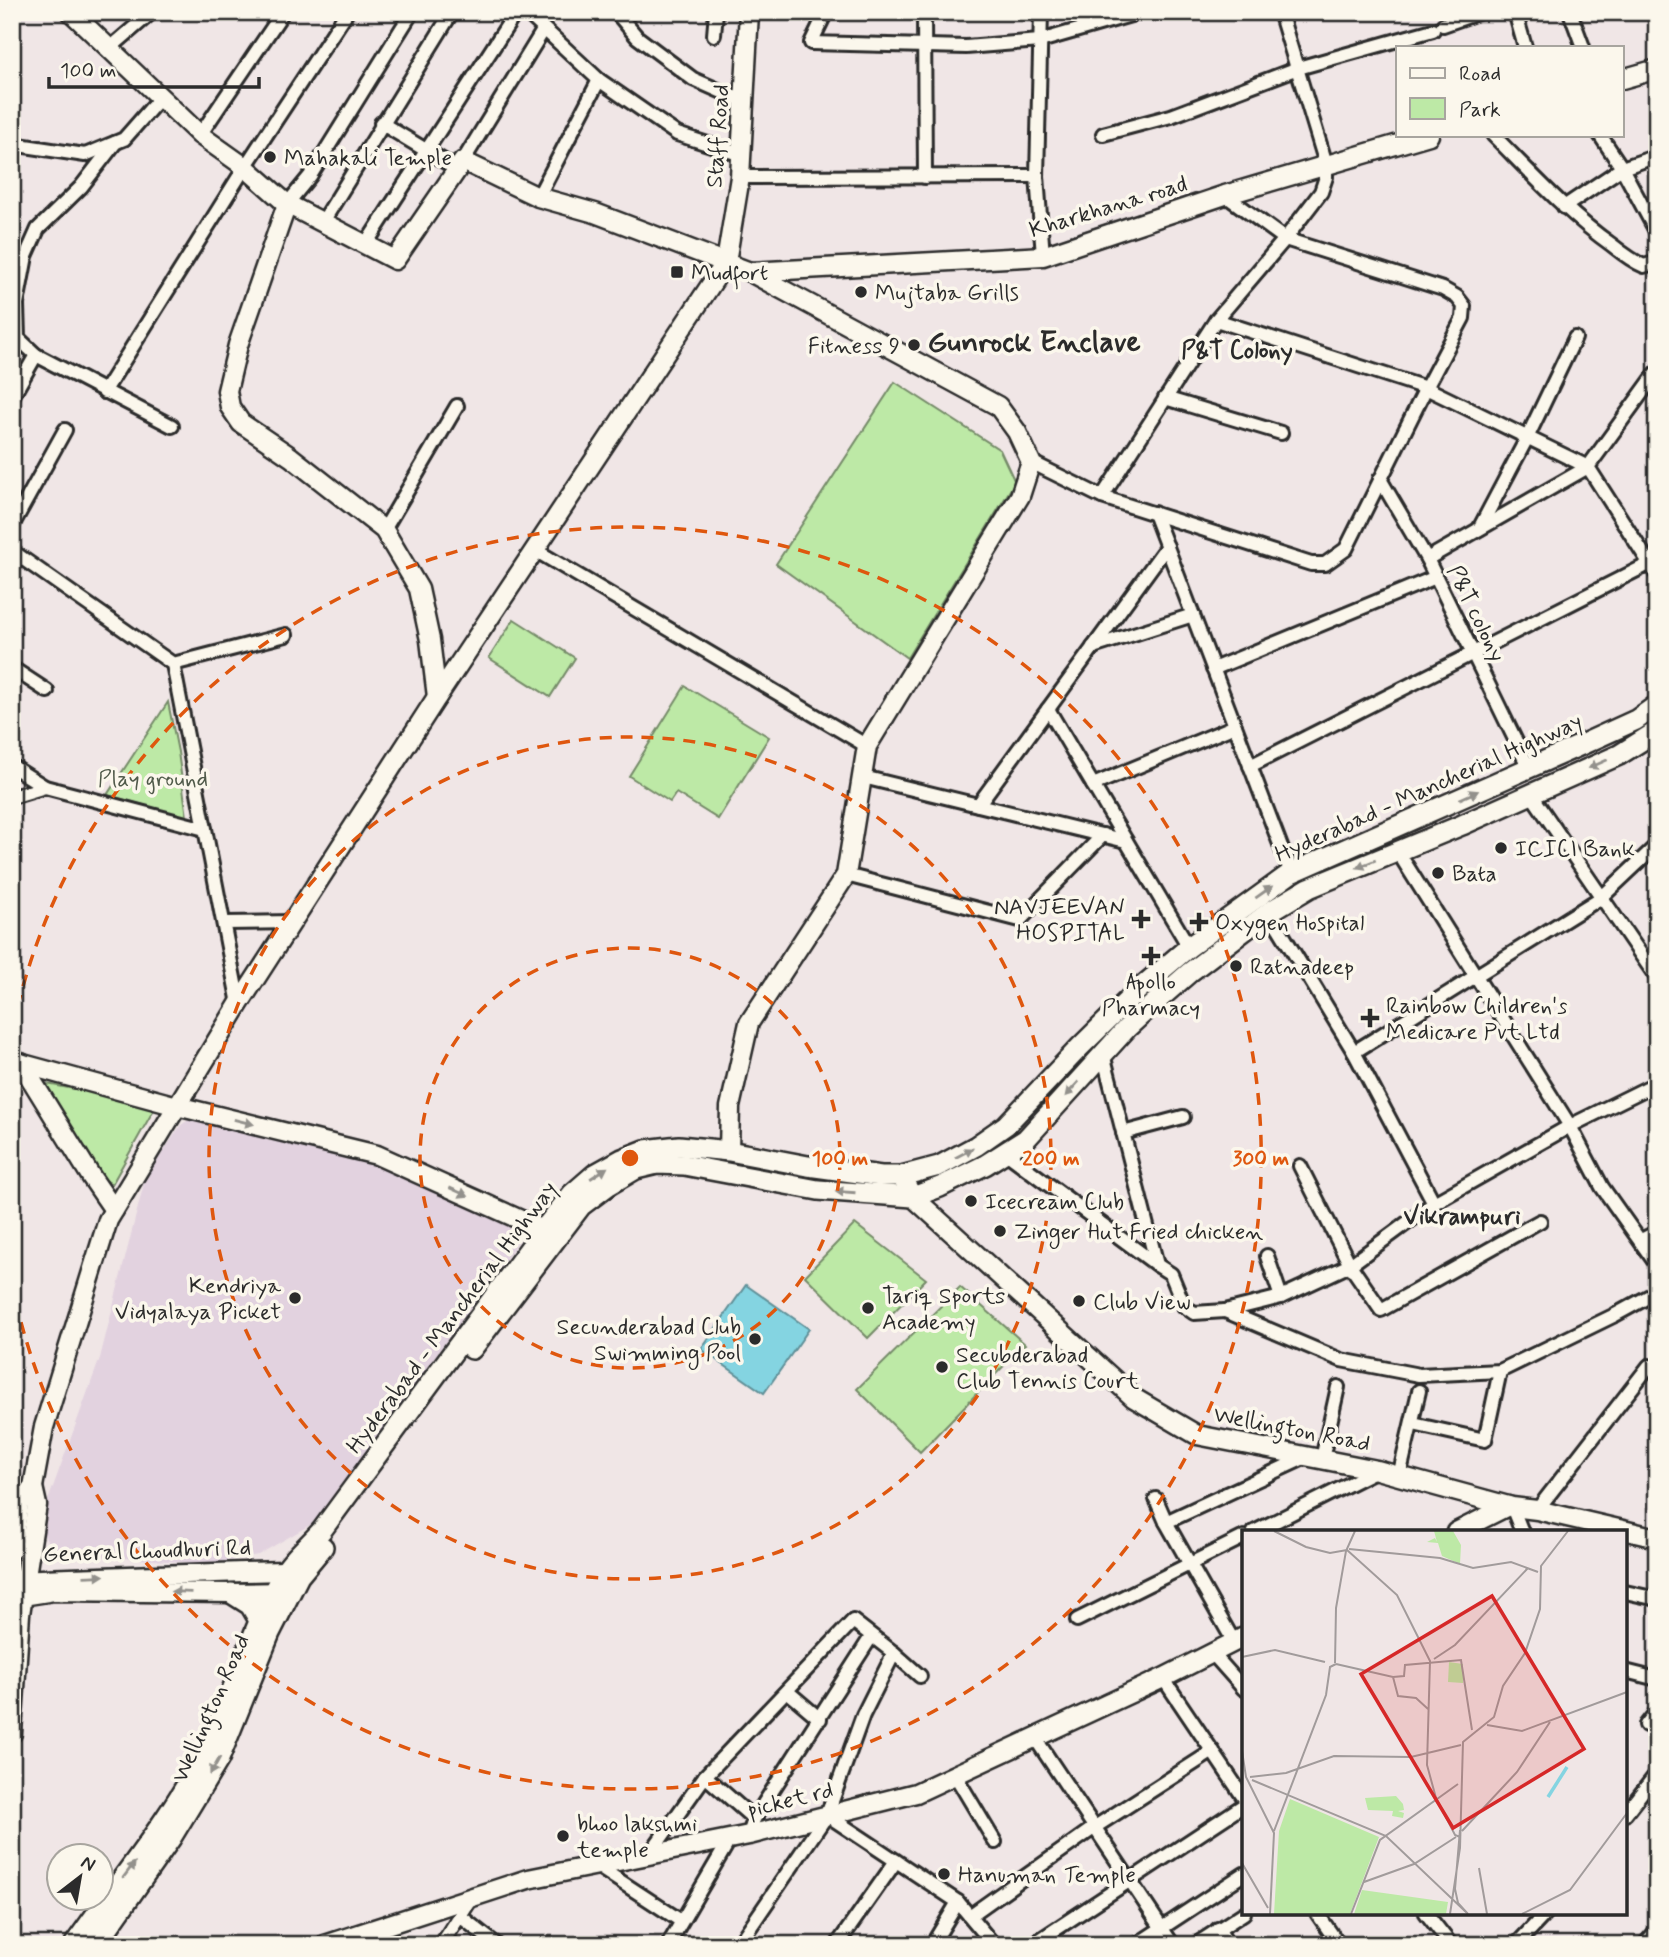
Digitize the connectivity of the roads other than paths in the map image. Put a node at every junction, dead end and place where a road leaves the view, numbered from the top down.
1 (71, 12) edge
2 (152, 12) edge
3 (283, 12) edge
4 (346, 12) edge
5 (412, 12) edge
6 (452, 12) edge
7 (516, 12) edge
8 (526, 12) edge
9 (616, 12) edge
10 (716, 12) edge
11 (748, 12) edge
12 (825, 12) edge
13 (924, 12) edge
14 (1041, 12) edge
15 (1140, 12) edge
16 (1280, 12) edge
17 (1480, 12) edge
18 (1515, 12) edge
19 (1570, 12) edge
20 (544, 29) junction
21 (714, 35) dead end
22 (1040, 41) junction
23 (1525, 46) edge
24 (1583, 46) edge
25 (922, 47) junction
26 (109, 48) junction
27 (1298, 68) junction
28 (1657, 69) edge
29 (1624, 78) edge
30 (598, 80) junction
31 (160, 98) junction
32 (745, 102) junction
33 (381, 123) junction
34 (1103, 134) dead end
35 (200, 135) junction
36 (1425, 136) edge
37 (1494, 136) edge
38 (1601, 136) edge
39 (115, 143) junction
40 (12, 144) edge
41 (427, 150) junction
42 (742, 155) junction
43 (1657, 156) edge
44 (1326, 164) junction
45 (460, 165) junction
46 (246, 167) junction
47 (1622, 168) junction
48 (1037, 176) junction
49 (740, 177) junction
50 (925, 177) junction
51 (1225, 195) junction
52 (538, 197) junction
53 (287, 204) junction
54 (1564, 207) junction
55 (322, 223) junction
56 (1657, 233) edge
57 (1285, 239) junction
58 (366, 244) junction
59 (1043, 256) junction
60 (726, 262) junction
61 (1657, 262) edge
62 (750, 272) junction
63 (1216, 320) junction
64 (1575, 338) dead end
65 (36, 355) junction
66 (1657, 372) edge
67 (1426, 388) junction
68 (104, 392) junction
69 (12, 397) edge
70 (1165, 398) junction
71 (457, 406) dead end
72 (172, 426) dead end
73 (65, 430) dead end
74 (1281, 433) dead end
75 (1527, 438) junction
76 (1031, 462) junction
77 (1588, 467) junction
78 (1380, 480) junction
79 (1102, 497) junction
80 (1154, 513) junction
81 (12, 526) edge
82 (1479, 529) junction
83 (384, 530) junction
84 (1167, 546) junction
85 (536, 550) junction
86 (12, 551) edge
87 (1427, 559) junction
88 (1654, 565) edge
89 (1436, 577) junction
90 (1193, 615) junction
91 (286, 635) dead end
92 (1093, 647) junction
93 (1474, 653) junction
94 (173, 664) junction
95 (12, 668) edge
96 (1213, 669) junction
97 (47, 691) dead end
98 (437, 697) junction
99 (1657, 705) edge
100 (1048, 709) junction
101 (1235, 726) junction
102 (1657, 731) edge
103 (867, 746) junction
104 (12, 766) edge
105 (1250, 766) junction
106 (1529, 768) junction
107 (863, 777) junction
108 (1093, 785) junction
109 (45, 787) junction
110 (1531, 794) junction
111 (12, 797) edge
112 (978, 805) junction
113 (205, 829) junction
114 (1103, 835) junction
115 (1126, 841) junction
116 (1657, 845) edge
117 (1398, 852) junction
118 (1291, 873) junction
119 (846, 875) junction
120 (1602, 897) junction
121 (1269, 912) junction
122 (292, 922) junction
123 (224, 923) junction
124 (1189, 947) junction
125 (1475, 977) junction
126 (1657, 978) edge
127 (239, 1004) junction
128 (1354, 1052) junction
129 (1103, 1054) junction
130 (17, 1062) edge
131 (1657, 1083) edge
132 (177, 1106) junction
133 (1183, 1117) dead end
134 (1570, 1126) junction
135 (1123, 1133) junction
136 (729, 1151) junction
137 (1006, 1153) junction
138 (1300, 1166) dead end
139 (901, 1176) junction
140 (913, 1196) junction
141 (1434, 1203) junction
142 (114, 1210) junction
143 (1540, 1221) dead end
144 (542, 1230) junction
145 (1657, 1232) edge
146 (1641, 1240) junction
147 (1267, 1256) dead end
148 (1157, 1265) junction
149 (1350, 1265) junction
150 (1657, 1265) edge
151 (1657, 1292) edge
152 (1282, 1297) junction
153 (1226, 1311) junction
154 (1649, 1366) dead end
155 (1500, 1371) junction
156 (1338, 1387) dead end
157 (1419, 1391) dead end
158 (1413, 1424) junction
159 (1315, 1457) junction
160 (1377, 1470) junction
161 (1399, 1476) junction
162 (33, 1487) junction
163 (1156, 1499) dead end
164 (1510, 1506) junction
165 (1537, 1510) junction
166 (1166, 1522) junction
167 (1258, 1530) edge
168 (1460, 1530) edge
169 (1521, 1530) edge
170 (1623, 1530) edge
171 (1627, 1531) edge
172 (1242, 1538) edge
173 (1657, 1538) edge
174 (12, 1549) edge
175 (1190, 1564) junction
176 (287, 1582) junction
177 (18, 1588) edge
178 (1627, 1592) edge
179 (231, 1593) junction
180 (1657, 1599) edge
181 (1077, 1620) dead end
182 (260, 1622) junction
183 (871, 1637) junction
184 (1239, 1639) edge
185 (894, 1653) junction
186 (1212, 1653) junction
187 (1627, 1672) edge
188 (920, 1676) dead end
189 (1163, 1678) junction
190 (1657, 1679) edge
191 (1242, 1687) edge
192 (787, 1691) junction
193 (1657, 1711) edge
194 (820, 1719) junction
195 (1646, 1724) dead end
196 (12, 1733) edge
197 (1035, 1738) junction
198 (1213, 1751) junction
199 (1657, 1773) edge
200 (955, 1775) junction
201 (705, 1776) junction
202 (1242, 1795) edge
203 (1242, 1806) edge
204 (1627, 1811) edge
205 (827, 1815) junction
206 (751, 1827) junction
207 (1095, 1827) junction
208 (730, 1839) junction
209 (995, 1842) dead end
210 (649, 1855) junction
211 (896, 1861) junction
212 (597, 1866) junction
213 (1242, 1875) edge
214 (1129, 1879) junction
215 (472, 1897) junction
216 (958, 1902) junction
217 (1242, 1914) edge
218 (971, 1915) junction
219 (1318, 1915) edge
220 (1428, 1915) edge
221 (1544, 1915) edge
222 (460, 1916) junction
223 (681, 1921) junction
224 (1161, 1928) junction
225 (1218, 1929) junction
226 (1657, 1930) edge
227 (74, 1945) edge
228 (96, 1945) edge
229 (325, 1945) edge
230 (441, 1945) edge
231 (497, 1945) edge
232 (668, 1945) edge
233 (738, 1945) edge
234 (837, 1945) edge
235 (932, 1945) edge
236 (994, 1945) edge
237 (1032, 1945) edge
238 (1136, 1945) edge
239 (1172, 1945) edge
240 (1195, 1945) edge
241 (1228, 1945) edge
242 (1339, 1945) edge
243 (1451, 1945) edge
244 (1516, 1945) edge
245 (1644, 1945) edge

1 - 26 street
2 - 26 street
3 - 35 street
4 - 46 street
5 - 53 street
6 - 33 street
7 - 41 street
8 - 20 street
9 - 32 street
10 - 21 street
11 - 32 street, Staff Road
12 - 25 street
13 - 25 street
14 - 22 street
15 - 22 street
16 - 27 street
17 - 27 street
18 - 23 street
19 - 24 street
20 - 30 street
20 - 45 street
22 - 25 street
22 - 48 street
25 - 50 street
26 - 31 street
27 - 34 street
27 - 44 street
28 - 29 street
30 - 42 street
30 - 52 street
31 - 35 street
31 - 39 street
32 - 42 street, Staff Road
33 - 41 street
33 - 55 street
35 - 46 street
36 - 44 street, Kharkhana road
37 - 54 street
38 - 47 street
39 - 40 street
39 - 65 street
41 - 45 street
41 - 58 street
42 - 49 street, Staff Road
43 - 47 street
44 - 51 street, Kharkhana road
44 - 57 street
45 - 52 street
45 - 58 street
46 - 53 street
46 - 68 street
47 - 54 street
47 - 56 street
48 - 50 street
48 - 59 street
49 - 50 street
49 - 60 street, Staff Road
51 - 57 street
51 - 59 street, Kharkhana road
52 - 60 street
53 - 55 street
53 - 83 street
54 - 61 street
55 - 58 street
57 - 63 street
57 - 67 street
59 - 62 street, Kharkhana road
60 - 62 street
60 - 85 street
62 - 76 street
63 - 67 street
63 - 70 street
64 - 75 street
65 - 68 street
65 - 69 street
66 - 77 street
67 - 75 street
67 - 78 street
68 - 72 street
70 - 74 street
70 - 79 street
71 - 83 street
73 - 81 street
75 - 77 street
75 - 82 street
76 - 79 street
76 - 103 street
77 - 82 street
77 - 88 street
78 - 80 street
78 - 87 street, P&T colony
79 - 80 street
80 - 84 street
82 - 87 street
83 - 98 street
84 - 90 street
84 - 92 street
85 - 98 street
85 - 103 street
86 - 94 street
87 - 89 street, P&T colony
88 - 93 street
89 - 93 street, P&T colony
89 - 96 street
90 - 92 street
90 - 96 street
91 - 94 street
92 - 100 street
93 - 105 street
93 - 106 street, P&T colony
94 - 113 street
95 - 97 street
96 - 101 street
98 - 122 street
99 - 106 main road, Hyderabad - Mancherial Highway
100 - 108 street
100 - 112 street
101 - 105 street
101 - 108 street
102 -> 110 main road, Hyderabad - Mancherial Highway
103 - 107 street
104 - 109 street
105 - 118 street
118 -> 106 main road, Hyderabad - Mancherial Highway
107 - 112 street
107 - 119 street
108 - 115 street
109 - 111 street
109 - 113 street
110 - 117 main road, Hyderabad - Mancherial Highway
110 - 120 street
112 - 114 street
113 - 123 street
114 - 115 street
114 - 119 street
115 - 124 street
116 - 120 street
117 -> 121 main road, Hyderabad - Mancherial Highway
117 - 125 street
124 -> 118 main road, Hyderabad - Mancherial Highway
119 - 136 street
120 - 125 street
120 - 126 street
121 - 128 street
121 - 129 main road, Hyderabad - Mancherial Highway
122 - 123 street
122 - 127 street
123 - 127 street
139 -> 124 main road, Hyderabad - Mancherial Highway
125 - 128 street
125 - 134 street
127 - 132 street
128 - 141 street
129 - 135 street
129 -> 137 main road, Hyderabad - Mancherial Highway
130 - 132 street
130 - 142 street
131 - 134 street
132 - 142 street
132 -> 144 street
133 - 135 street
134 - 141 street
134 - 146 street
135 - 148 street
136 - 139 main road, Hyderabad - Mancherial Highway
144 -> 136 main road, Hyderabad - Mancherial Highway
137 - 140 main road, Hyderabad - Mancherial Highway
137 - 148 street
138 - 149 street
139 - 140 street, Wellington Road
140 - 159 street, Wellington Road
140 -> 176 main road, Hyderabad - Mancherial Highway
141 - 149 street
142 - 162 street
143 - 149 street
144 - 176 main road, Hyderabad - Mancherial Highway
145 - 146 street
146 - 150 street
147 - 152 street
148 - 153 street
149 - 152 street
151 - 155 street
152 - 153 street
153 - 155 street
154 - 165 street
155 - 158 street
156 - 159 street
157 - 158 street
158 - 161 street
159 - 160 street, Wellington Road
159 - 166 street
160 - 161 street, Wellington Road
160 - 167 street
161 - 164 street, Wellington Road
162 - 174 street
162 - 177 street
163 - 166 street
164 - 165 street, Wellington Road
164 - 168 street
164 - 169 street
165 - 170 street, Wellington Road
166 - 175 street
171 - 173 street, Wellington Road
172 - 175 street
175 - 181 street
175 - 184 street
177 -> 176 street, General Choudhuri Rd
176 - 179 street
176 - 182 main road
176 -> 228 main road, Wellington Road
179 -> 177 street
177 - 196 street
178 - 180 street
179 - 182 main road
227 -> 182 main road
183 - 185 street
183 - 192 street
183 - 194 street
184 - 186 street, picket rd
185 - 188 street
185 - 205 street
186 - 189 street, picket rd
186 - 191 street
187 - 190 street
189 - 197 street, picket rd
189 - 198 street
192 - 194 street
192 - 201 street
193 - 195 street
194 - 206 street
197 - 200 street, picket rd
197 - 207 street
198 - 202 street
198 - 207 street
199 - 204 street
200 - 205 street, picket rd
200 - 209 street
201 - 206 street
201 - 210 street
203 - 214 street
205 - 206 street, picket rd
205 - 211 street
205 - 233 street
206 - 208 street, picket rd
207 - 214 street
207 - 218 street
208 - 210 street, picket rd
208 - 223 street
210 - 212 street, picket rd
211 - 216 street
211 - 234 street
212 - 215 street, picket rd
212 - 223 street
213 - 224 street
214 - 224 street
214 - 237 street
215 - 222 street
215 - 229 street, picket rd
216 - 218 street
216 - 235 street
217 - 225 street
218 - 236 street
219 - 242 street
220 - 243 street
221 - 244 street
222 - 230 street
222 - 231 street
223 - 232 street
224 - 238 street
224 - 239 street
225 - 240 street
225 - 241 street
226 - 245 street

